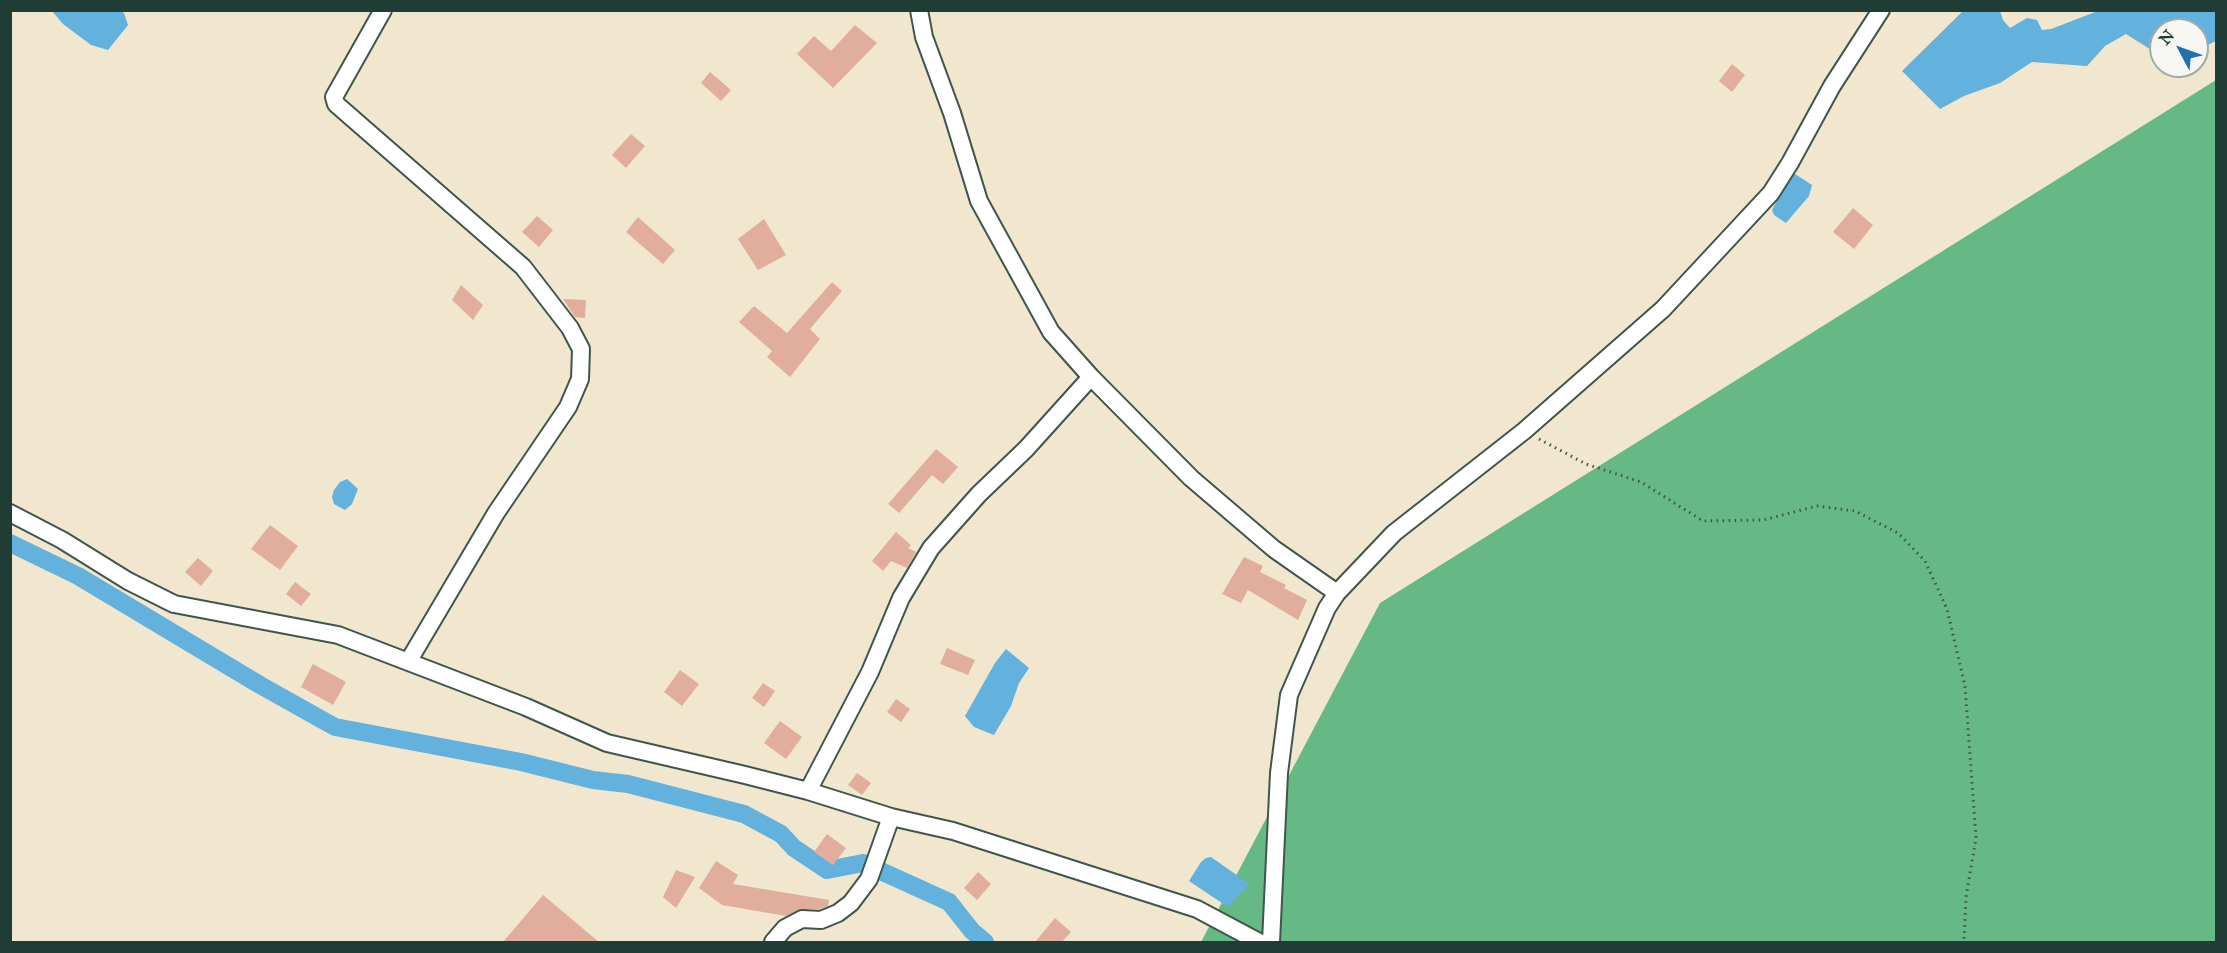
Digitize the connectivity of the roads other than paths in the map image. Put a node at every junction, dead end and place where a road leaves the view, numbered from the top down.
1 (383, 10) edge
2 (919, 10) edge
3 (1881, 10) edge
4 (1090, 377) junction
5 (10, 513) edge
6 (1337, 593) junction
7 (408, 662) junction
8 (808, 791) junction
9 (891, 817) junction
10 (773, 942) edge
11 (1259, 942) edge
12 (1271, 942) edge

1 - 7 street
2 - 4 street
3 - 6 street
4 - 6 street
4 - 8 street
5 - 7 street
6 - 12 street
7 - 8 street
8 - 9 street
9 - 10 street
9 - 11 street

